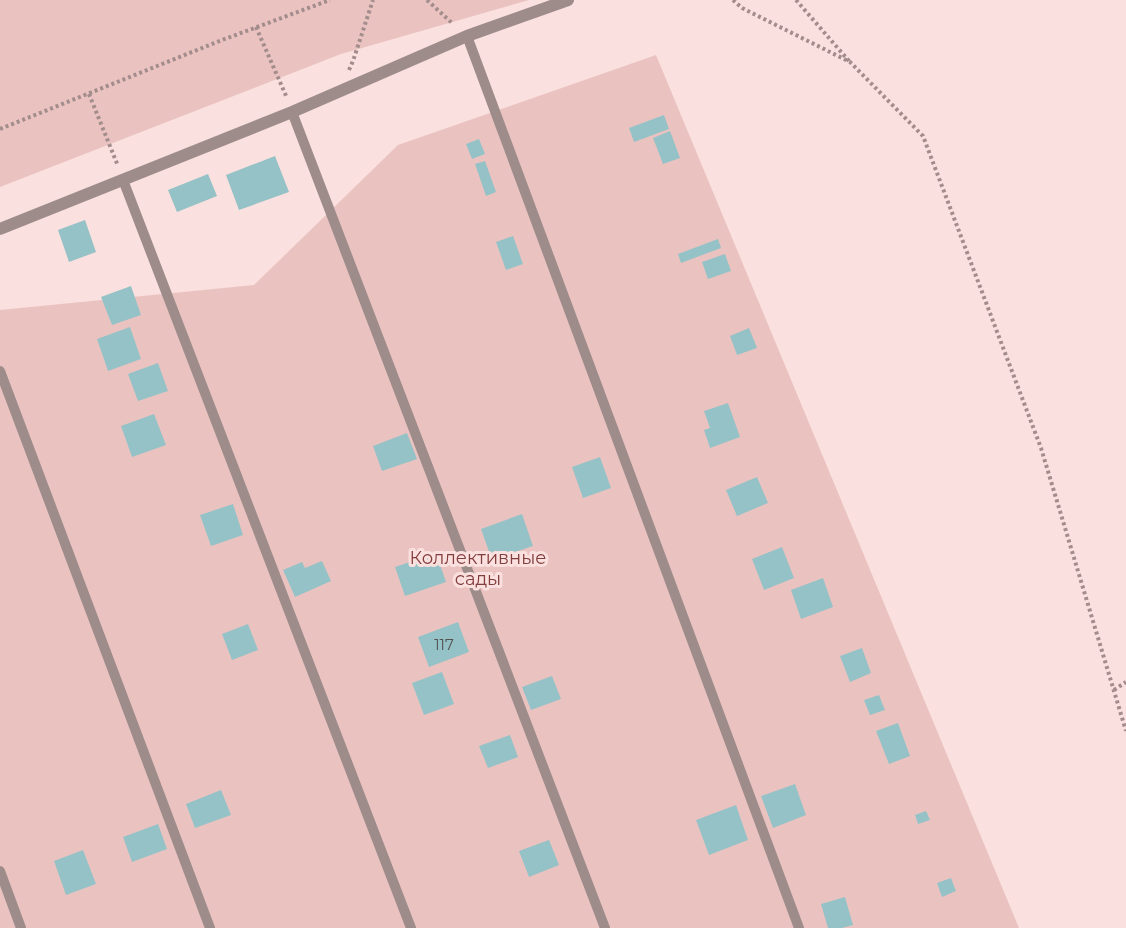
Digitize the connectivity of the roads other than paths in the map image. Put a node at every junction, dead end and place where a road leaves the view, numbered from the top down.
1 (568, 0) edge
2 (466, 36) junction
3 (292, 112) junction
4 (123, 180) junction
5 (0, 229) edge
6 (0, 371) edge
7 (0, 871) edge
8 (21, 928) edge
9 (210, 928) edge
10 (411, 928) edge
11 (605, 928) edge
12 (799, 928) edge

1 - 2 street
2 - 3 street
2 - 12 lane
3 - 4 street
3 - 11 lane
4 - 5 street
4 - 10 lane
6 - 9 lane
7 - 8 lane

